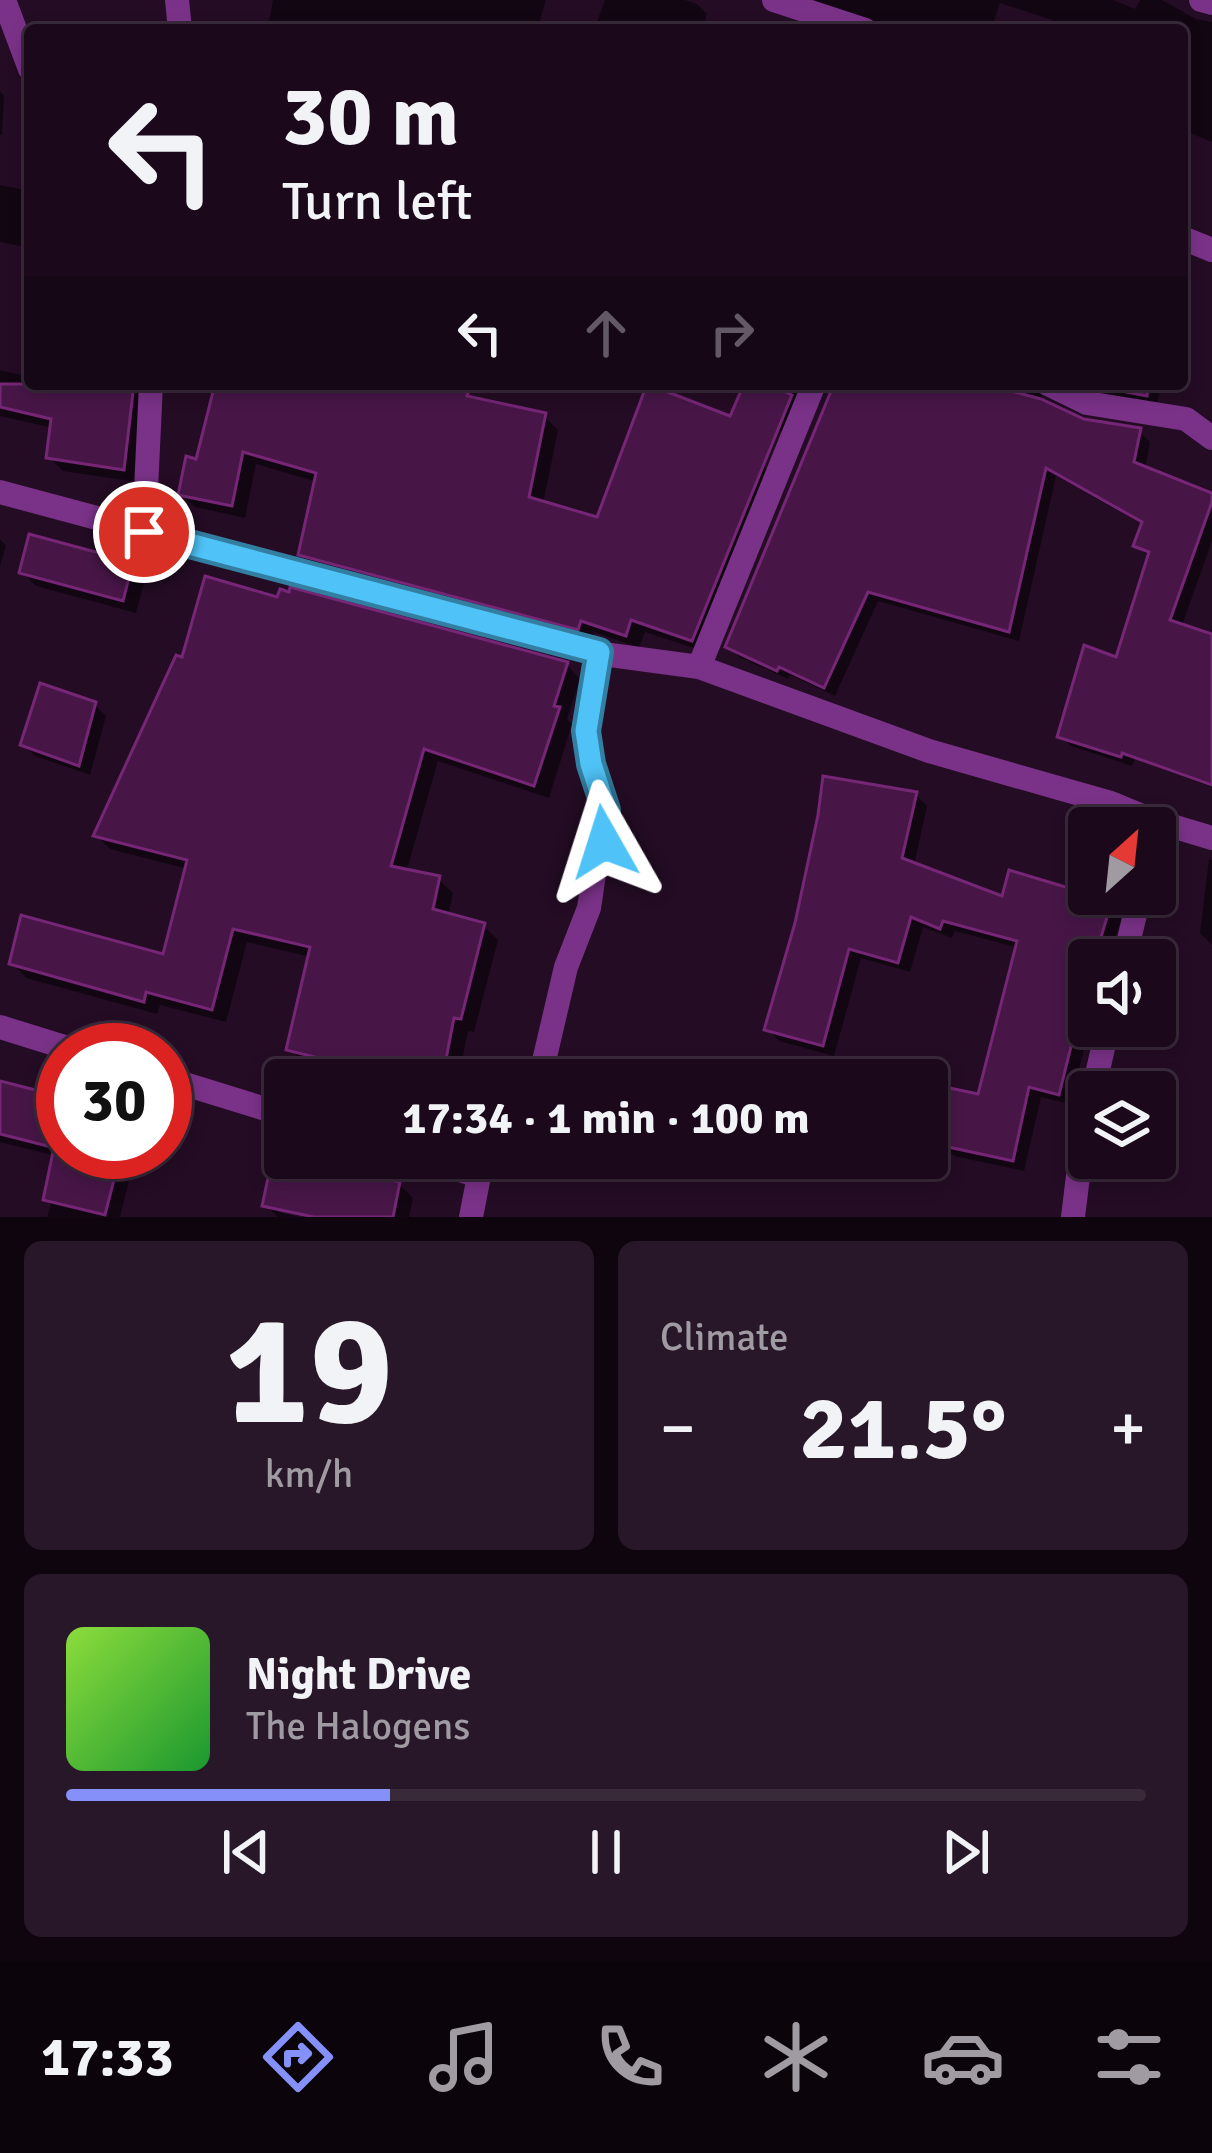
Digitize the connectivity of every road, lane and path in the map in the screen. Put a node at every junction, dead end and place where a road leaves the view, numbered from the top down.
1 (4, 0) edge
2 (774, 0) edge
3 (1201, 0) edge
4 (1212, 4) edge
5 (847, 24) edge
6 (24, 54) edge
7 (151, 390) edge
8 (812, 390) edge
9 (1061, 390) edge
10 (1212, 438) edge
11 (0, 492) edge
12 (144, 532) junction
13 (599, 652) junction
14 (699, 667) junction
15 (1119, 807) edge
16 (1176, 830) edge
17 (1212, 838) edge
18 (0, 1027) edge
19 (36, 1038) edge
20 (544, 1059) edge
21 (192, 1086) edge
22 (264, 1109) edge
23 (481, 1179) edge
24 (1078, 1179) edge
25 (471, 1217) edge
26 (1073, 1217) edge

1 - 6 street
2 - 5 street
3 - 4 street
7 - 12 street
8 - 14 street
9 - 10 street
11 - 12 street
12 - 13 street
13 - 14 street
13 - 20 street
14 - 15 street
16 - 17 street
18 - 19 street
21 - 22 street
23 - 25 street
24 - 26 street

